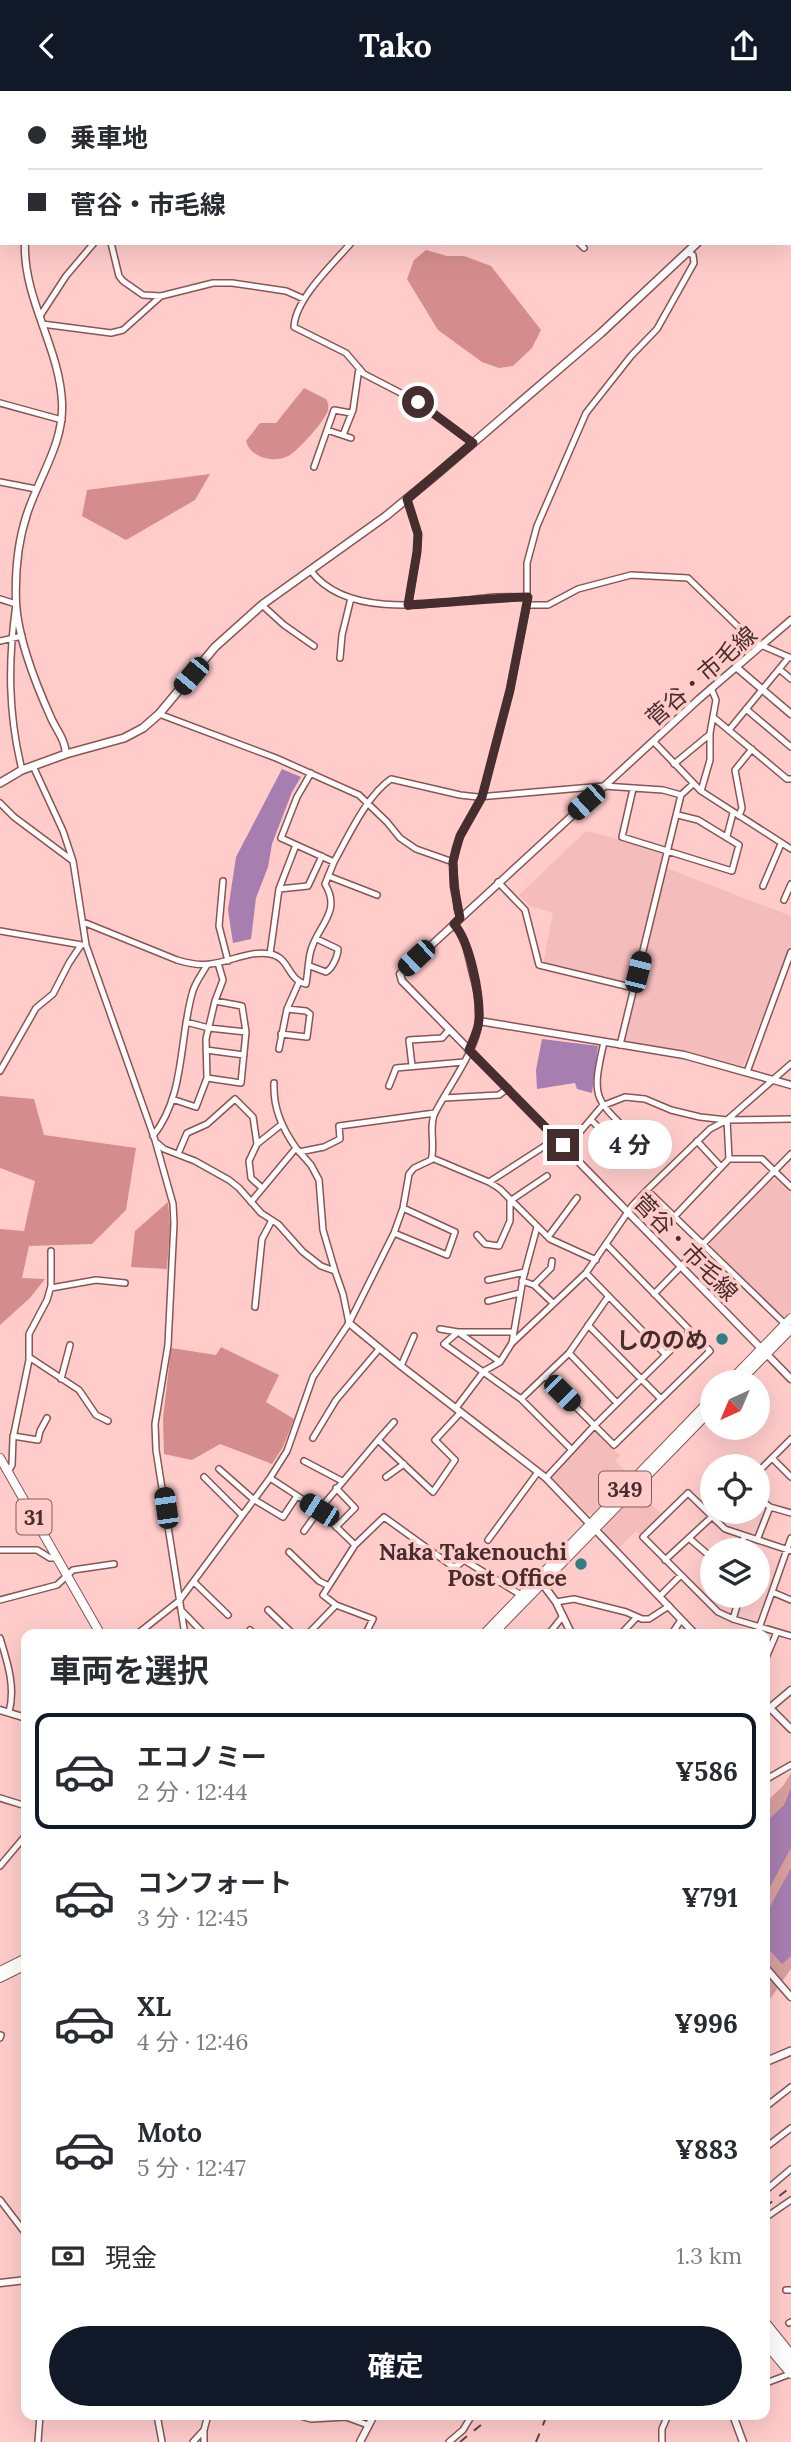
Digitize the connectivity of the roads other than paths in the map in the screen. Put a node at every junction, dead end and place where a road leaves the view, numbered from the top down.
1 (25, 245) edge
2 (92, 245) edge
3 (112, 245) edge
4 (349, 245) edge
5 (695, 245) edge
6 (688, 253) junction
7 (161, 296) junction
8 (304, 299) junction
9 (40, 316) junction
10 (41, 324) junction
11 (359, 368) junction
12 (0, 403) edge
13 (351, 413) junction
14 (62, 420) junction
15 (327, 430) junction
16 (343, 435) junction
17 (351, 438) dead end
18 (473, 443) junction
19 (314, 467) dead end
20 (0, 482) edge
21 (36, 489) junction
22 (407, 499) junction
23 (311, 571) junction
24 (528, 597) junction
25 (351, 598) junction
26 (0, 599) edge
27 (16, 604) junction
28 (262, 605) junction
29 (408, 605) junction
30 (527, 605) junction
31 (791, 620) edge
32 (22, 636) junction
33 (11, 639) junction
34 (0, 641) edge
35 (314, 646) dead end
36 (761, 647) junction
37 (790, 657) edge
38 (340, 658) dead end
39 (736, 667) junction
40 (779, 669) junction
41 (791, 679) edge
42 (711, 688) junction
43 (762, 690) junction
44 (746, 709) junction
45 (159, 714) junction
46 (791, 714) edge
47 (713, 717) junction
48 (729, 730) junction
49 (710, 734) junction
50 (653, 741) junction
51 (791, 747) edge
52 (752, 750) junction
53 (66, 754) junction
54 (674, 764) junction
55 (33, 766) junction
56 (22, 770) junction
57 (311, 773) junction
58 (791, 779) edge
59 (0, 783) edge
60 (694, 784) junction
61 (604, 786) junction
62 (633, 789) junction
63 (701, 791) junction
64 (681, 795) junction
65 (482, 797) junction
66 (0, 803) edge
67 (369, 803) junction
68 (736, 814) junction
69 (678, 815) junction
70 (727, 836) junction
71 (781, 843) junction
72 (296, 845) junction
73 (791, 849) edge
74 (668, 850) junction
75 (322, 856) junction
76 (73, 861) junction
77 (334, 862) junction
78 (453, 862) junction
79 (328, 876) junction
80 (223, 881) dead end
81 (498, 882) junction
82 (791, 884) edge
83 (762, 886) dead end
84 (279, 889) junction
85 (377, 895) dead end
86 (784, 900) dead end
87 (460, 918) junction
88 (83, 922) junction
89 (454, 924) junction
90 (0, 932) edge
91 (317, 939) junction
92 (83, 945) junction
93 (791, 952) edge
94 (270, 954) junction
95 (228, 961) junction
96 (218, 963) junction
97 (207, 965) junction
98 (310, 965) junction
99 (299, 982) junction
100 (634, 988) junction
101 (215, 1001) junction
102 (287, 1009) junction
103 (479, 1020) junction
104 (186, 1022) junction
105 (209, 1028) junction
106 (449, 1030) junction
107 (246, 1032) junction
108 (281, 1034) junction
109 (604, 1042) junction
110 (620, 1045) junction
111 (279, 1049) dead end
112 (206, 1050) junction
113 (469, 1050) junction
114 (244, 1055) junction
115 (464, 1062) junction
116 (791, 1064) edge
117 (412, 1066) junction
118 (0, 1071) edge
119 (747, 1072) junction
120 (207, 1078) junction
121 (774, 1079) junction
122 (274, 1083) dead end
123 (791, 1085) edge
124 (389, 1086) dead end
125 (508, 1088) junction
126 (444, 1098) junction
127 (172, 1099) junction
128 (602, 1106) junction
129 (435, 1113) junction
130 (591, 1119) junction
131 (791, 1119) edge
132 (727, 1120) junction
133 (282, 1124) junction
134 (154, 1138) junction
135 (557, 1138) junction
136 (697, 1141) junction
137 (257, 1144) junction
138 (563, 1145) junction
139 (297, 1150) junction
140 (178, 1154) junction
141 (791, 1154) edge
142 (432, 1158) junction
143 (729, 1159) junction
144 (721, 1167) junction
145 (774, 1171) junction
146 (547, 1176) dead end
147 (489, 1182) junction
148 (791, 1187) edge
149 (262, 1188) junction
150 (647, 1191) junction
151 (577, 1198) dead end
152 (510, 1201) junction
153 (251, 1202) junction
154 (403, 1208) junction
155 (629, 1214) junction
156 (674, 1217) junction
157 (272, 1220) junction
158 (537, 1227) junction
159 (394, 1233) junction
160 (477, 1235) dead end
161 (548, 1237) junction
162 (607, 1245) junction
163 (702, 1245) junction
164 (51, 1251) dead end
165 (596, 1260) junction
166 (552, 1261) dead end
167 (680, 1267) junction
168 (335, 1271) junction
169 (525, 1272) junction
170 (586, 1273) junction
171 (488, 1280) dead end
172 (522, 1281) junction
173 (125, 1283) dead end
174 (534, 1285) junction
175 (51, 1287) junction
176 (520, 1293) junction
177 (654, 1294) junction
178 (608, 1297) junction
179 (488, 1301) dead end
180 (553, 1303) junction
181 (255, 1307) dead end
182 (349, 1323) junction
183 (789, 1323) edge
184 (588, 1325) junction
185 (440, 1329) dead end
186 (690, 1331) junction
187 (458, 1332) junction
188 (513, 1332) junction
189 (414, 1336) dead end
190 (512, 1343) junction
191 (70, 1345) dead end
192 (380, 1348) junction
193 (763, 1351) junction
194 (569, 1353) junction
195 (666, 1355) junction
196 (29, 1357) junction
197 (500, 1362) junction
198 (401, 1366) junction
199 (742, 1370) edge
200 (748, 1370) edge
201 (484, 1371) junction
202 (546, 1377) junction
203 (61, 1379) junction
204 (642, 1379) junction
205 (791, 1379) edge
206 (521, 1399) junction
207 (662, 1399) junction
208 (617, 1403) junction
209 (458, 1410) junction
210 (700, 1411) edge
211 (47, 1418) dead end
212 (108, 1421) dead end
213 (700, 1421) edge
214 (394, 1422) dead end
215 (594, 1426) junction
216 (13, 1436) junction
217 (313, 1438) dead end
218 (791, 1439) edge
219 (379, 1440) junction
220 (572, 1450) junction
221 (0, 1458) edge
222 (772, 1458) joint
223 (304, 1461) dead end
224 (404, 1464) junction
225 (219, 1469) dead end
226 (8, 1472) junction
227 (538, 1472) junction
228 (204, 1477) dead end
229 (386, 1477) dead end
230 (270, 1478) junction
231 (546, 1478) junction
232 (791, 1478) edge
233 (342, 1482) junction
234 (336, 1489) junction
235 (297, 1496) junction
236 (253, 1499) junction
237 (700, 1503) edge
238 (770, 1507) edge
239 (319, 1510) junction
240 (791, 1513) edge
241 (242, 1515) junction
242 (704, 1524) edge
243 (721, 1524) edge
244 (594, 1526) junction
245 (336, 1527) junction
246 (304, 1531) dead end
247 (744, 1537) joint
248 (748, 1538) edge
249 (791, 1538) edge
250 (690, 1539) junction
251 (488, 1540) dead end
252 (770, 1544) edge
253 (355, 1545) junction
254 (700, 1548) edge
255 (0, 1549) edge
256 (789, 1550) edge
257 (289, 1552) dead end
258 (57, 1558) junction
259 (665, 1560) junction
260 (114, 1565) dead end
261 (681, 1575) junction
262 (67, 1576) junction
263 (540, 1581) junction
264 (194, 1582) junction
265 (329, 1586) junction
266 (772, 1592) junction
267 (522, 1595) junction
268 (660, 1596) junction
269 (0, 1600) edge
270 (791, 1600) edge
271 (179, 1601) junction
272 (556, 1602) junction
273 (336, 1605) junction
274 (669, 1607) junction
275 (736, 1608) edge
276 (268, 1610) dead end
277 (182, 1611) junction
278 (228, 1615) dead end
279 (563, 1616) junction
280 (637, 1617) junction
281 (733, 1619) junction
282 (681, 1621) junction
283 (759, 1627) junction
284 (98, 1629) edge
285 (144, 1629) edge
286 (184, 1629) edge
287 (199, 1629) edge
288 (288, 1629) edge
289 (313, 1629) edge
290 (368, 1629) edge
291 (489, 1629) edge
292 (497, 1629) edge
293 (553, 1629) edge
294 (569, 1629) edge
295 (626, 1629) edge
296 (675, 1629) edge
297 (690, 1629) edge
298 (766, 1629) edge
299 (770, 1630) edge
300 (777, 1632) junction
301 (791, 1636) edge
302 (0, 1638) edge
303 (770, 1648) edge
304 (791, 1690) edge
305 (770, 1705) edge
306 (0, 1710) edge
307 (770, 1710) edge
308 (9, 1711) junction
309 (21, 1716) edge
310 (790, 1727) edge
311 (791, 1765) edge
312 (770, 1777) edge
313 (0, 1798) edge
314 (21, 1804) edge
315 (21, 1841) edge
316 (0, 1866) edge
317 (21, 1960) edge
318 (21, 1968) edge
319 (0, 1971) edge
320 (770, 1973) edge
321 (0, 1978) edge
322 (791, 1997) edge
323 (791, 2051) edge
324 (770, 2060) edge
325 (791, 2087) edge
326 (770, 2101) edge
327 (791, 2128) edge
328 (770, 2144) edge
329 (791, 2169) edge
330 (770, 2186) edge
331 (0, 2200) edge
332 (791, 2200) edge
333 (770, 2215) edge
334 (21, 2227) edge
335 (21, 2281) edge
336 (0, 2283) edge
337 (770, 2328) edge
338 (770, 2340) edge
339 (770, 2348) edge
340 (791, 2354) edge
341 (791, 2371) edge
342 (770, 2381) edge
343 (40, 2420) edge
344 (158, 2420) edge
345 (207, 2420) edge
346 (354, 2420) edge
347 (371, 2420) edge
348 (469, 2420) edge
349 (666, 2420) edge
350 (735, 2420) edge
351 (368, 2425) junction
352 (204, 2430) junction
353 (38, 2442) edge
354 (162, 2442) edge
355 (193, 2442) edge
356 (204, 2442) edge
357 (360, 2442) edge
358 (449, 2442) edge
359 (662, 2442) edge
360 (743, 2442) edge

1 - 9 street
2 - 9 street
3 - 7 street
4 - 8 street
5 - 6 main road
6 - 18 main road
6 - 24 street
7 - 8 street
7 - 10 street
8 - 11 street
9 - 10 street
10 - 14 street
11 - 13 street
11 - 18 street
12 - 14 street
13 - 15 street
13 - 16 street
14 - 21 street
15 - 16 street
15 - 19 street
16 - 17 street
18 - 22 main road
20 - 21 street
21 - 27 street
22 - 23 main road
22 - 29 street
23 - 25 street
23 - 28 main road
24 - 29 street
24 - 30 street
25 - 29 street
25 - 38 street
26 - 27 street
27 - 32 street
27 - 33 street
28 - 35 street
28 - 45 main road
30 - 36 street
30 - 65 street
31 - 36 street, 菅谷・市毛線
32 - 33 street
32 - 53 street
33 - 34 street
33 - 56 street
36 - 37 street
36 - 39 street, 菅谷・市毛線
37 - 40 street
39 - 42 street, 菅谷・市毛線
39 - 43 street
40 - 41 street
40 - 43 street
42 - 47 street
42 - 50 street, 菅谷・市毛線
43 - 44 street
43 - 46 street
44 - 48 street
44 - 51 street
45 - 53 main road
45 - 57 street
47 - 48 street
47 - 49 street
48 - 52 street
49 - 54 street
49 - 63 street
50 - 54 street
50 - 61 street, 菅谷・市毛線
52 - 58 street
52 - 68 street
53 - 55 main road
54 - 60 street
55 - 56 main road
55 - 76 street
56 - 59 main road
57 - 67 street
57 - 72 street
60 - 63 street
60 - 64 street
61 - 62 street
61 - 65 street
61 - 81 street, 菅谷・市毛線
62 - 64 street
62 - 74 street
63 - 68 street
64 - 69 street
65 - 67 street
65 - 78 street
66 - 76 street
67 - 77 street
67 - 78 street
68 - 70 street
68 - 71 street
69 - 70 street
69 - 74 street
70 - 74 street
71 - 73 street
71 - 83 street
72 - 75 street
72 - 84 street
74 - 100 street
75 - 77 street
75 - 84 street
76 - 88 street
77 - 79 street
78 - 87 street
79 - 85 street
79 - 91 street
80 - 95 street
81 - 87 street, 菅谷・市毛線
81 - 100 street
82 - 86 street
84 - 94 street
87 - 89 street, 菅谷・市毛線
88 - 92 street
88 - 97 street
89 - 103 street
89 - 106 street, 菅谷・市毛線
90 - 92 street
91 - 98 street
91 - 98 street
92 - 118 street
92 - 134 street
93 - 119 street
94 - 95 street
94 - 99 street
95 - 96 street
96 - 97 street
96 - 101 street
97 - 104 street
98 - 99 street
99 - 102 street
100 - 110 street
101 - 105 street
101 - 107 street
102 - 108 street
102 - 108 street
103 - 109 street
103 - 113 street
104 - 105 street
104 - 127 street
105 - 107 street
105 - 112 street
106 - 113 street, 菅谷・市毛線
106 - 117 street
107 - 114 street
108 - 111 street
109 - 110 street
109 - 128 street
110 - 119 street
112 - 114 street
112 - 120 street
113 - 115 street
113 - 125 street, 菅谷・市毛線
114 - 120 street
115 - 117 street
115 - 126 street
116 - 121 street
117 - 124 street
119 - 121 street
120 - 127 street
121 - 123 street
121 - 132 street
122 - 133 street
125 - 126 street
125 - 135 street, 菅谷・市毛線
126 - 129 street
127 - 134 street
128 - 130 street
128 - 130 street
128 - 132 street
129 - 139 street
129 - 142 street
130 - 138 street
131 - 132 street
132 - 136 street
132 - 143 street
133 - 137 street
133 - 139 street
134 - 140 street
134 - 271 street
135 - 138 street, 菅谷・市毛線
135 - 147 street
136 - 144 street
136 - 150 street
137 - 140 street
137 - 149 street
138 - 155 street, 菅谷・市毛線
139 - 149 street
139 - 168 street
140 - 153 street
141 - 145 street
142 - 147 street
142 - 154 street
143 - 144 street
143 - 145 street
144 - 156 street
145 - 148 street
145 - 163 street
146 - 152 street
147 - 152 street
149 - 153 street
150 - 155 street
150 - 156 street
151 - 161 street
152 - 158 street
152 - 160 street
153 - 157 street
154 - 159 street
154 - 159 street
155 - 162 street
155 - 167 street, 菅谷・市毛線
156 - 163 street
157 - 168 street
157 - 181 street
158 - 161 street
158 - 169 street
159 - 182 street
161 - 165 street
162 - 165 street
162 - 177 street
163 - 167 street
163 - 183 street
164 - 175 street
165 - 170 street
166 - 174 street
167 - 177 street
167 - 193 street, 菅谷・市毛線
168 - 182 street
169 - 171 street
169 - 172 street
170 - 178 street
170 - 180 street
172 - 174 street
172 - 176 street
173 - 175 street
174 - 180 street
175 - 196 street
176 - 179 street
176 - 188 street
177 - 186 street
178 - 184 street
178 - 195 street
180 - 190 street
182 - 192 street
182 - 230 street
183 - 193 main road
184 - 194 street
184 - 204 street
185 - 187 street
186 - 195 street
186 - 207 street
187 - 188 street
187 - 197 street
187 - 201 street
188 - 190 street
189 - 198 street
190 - 197 street
191 - 203 street
192 - 198 street
192 - 217 street
193 - 199 main road
193 - 200 main road
193 - 205 street, 菅谷・市毛線
194 - 202 street
194 - 208 street
195 - 204 street
196 - 203 street
196 - 216 street
197 - 201 street
198 - 209 street
201 - 206 street
201 - 209 street
202 - 206 street
202 - 215 street
203 - 212 street
204 - 207 street
204 - 208 street
206 - 220 street
207 - 215 street
208 - 215 street
209 - 224 street
209 - 227 street
210 - 244 main road, 349
211 - 216 street
213 - 244 main road, 349
214 - 219 street
215 - 220 street
216 - 226 street
218 - 222 street
219 - 224 street
219 - 233 street
220 - 231 street
221 - 226 main road, 31
222 - 232 street
223 - 233 street
224 - 229 street
225 - 236 street
226 - 258 main road, 31
227 - 231 street
227 - 251 street
228 - 241 street
230 - 235 street
230 - 236 street
231 - 244 street
233 - 234 street
234 - 239 street
234 - 245 street
235 - 236 street
235 - 239 street
236 - 241 street
237 - 259 street
238 - 240 street
239 - 245 street
239 - 246 street
241 - 264 street
242 - 250 street
243 - 247 street
244 - 263 main road, 349
244 - 268 street
245 - 253 street
247 - 248 street
249 - 256 street
250 - 254 street
250 - 259 street
252 - 256 street
253 - 265 street
253 - 267 street
255 - 258 street
256 - 266 street
257 - 265 street
258 - 262 main road, 31
259 - 261 street
260 - 262 street
261 - 268 street
261 - 281 street
262 - 269 street
262 - 284 main road, 31
263 - 267 main road, 349
263 - 272 street
263 - 292 main road, 349
264 - 271 street
264 - 278 street
265 - 273 street
266 - 270 street
266 - 283 street
267 - 291 main road, 349
268 - 274 street
271 - 277 street
271 - 285 street
272 - 279 street
272 - 280 street
273 - 289 street
273 - 290 street
274 - 280 street
274 - 282 street
275 - 281 street
276 - 288 street
277 - 286 street
277 - 287 street
279 - 293 street
279 - 294 street
280 - 295 street
281 - 283 street
282 - 296 street
282 - 297 street
283 - 298 street
299 - 300 street
300 - 301 street
300 - 303 street
302 - 308 street
304 - 305 street
306 - 308 street
307 - 310 street
308 - 309 street
311 - 312 street
313 - 314 street
315 - 316 street
317 - 319 main road
318 - 321 main road
320 - 322 street
323 - 324 main road
325 - 326 street
327 - 328 street
329 - 330 street
331 - 334 street
332 - 333 street
335 - 336 street
337 - 340 main road
338 - 341 main road
339 - 341 main road
341 - 342 street
343 - 353 street
344 - 354 street
345 - 352 street
346 - 351 street
347 - 351 street
348 - 358 street
349 - 359 street
350 - 360 street
351 - 357 street
352 - 355 street
352 - 356 street

